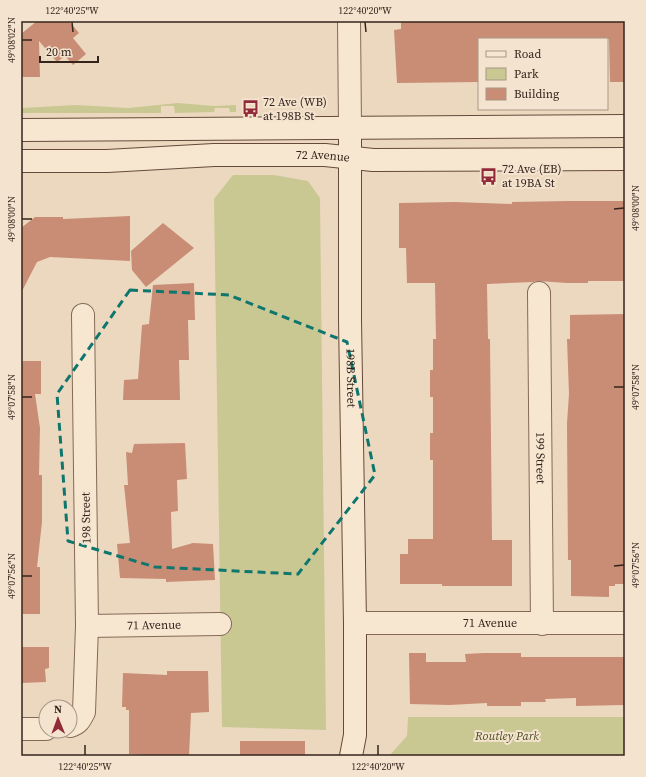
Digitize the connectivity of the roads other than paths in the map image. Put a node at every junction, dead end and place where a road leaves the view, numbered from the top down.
1 (348, 21) edge
2 (625, 126) edge
3 (350, 127) junction
4 (21, 130) edge
5 (350, 157) junction
6 (625, 160) edge
7 (21, 161) edge
8 (539, 292) dead end
9 (83, 315) dead end
10 (355, 623) junction
11 (625, 623) edge
12 (220, 624) dead end
13 (542, 624) junction
14 (87, 626) junction
15 (78, 719) edge
16 (21, 729) edge
17 (38, 729) edge
18 (351, 756) edge

1 - 3 street, 198B Street
2 - 3 street
3 - 4 street
3 - 5 street, 198B Street
5 - 6 street, 72 Avenue
5 - 7 street, 72 Avenue
5 - 10 street, 198B Street
8 - 13 street, 199 Street
9 - 14 street, 198 Street
10 - 13 street, 71 Avenue
10 - 18 street, 198B Street
11 - 13 street, 71 Avenue
12 - 14 street, 71 Avenue
14 - 15 street, 198 Street
16 - 17 street

